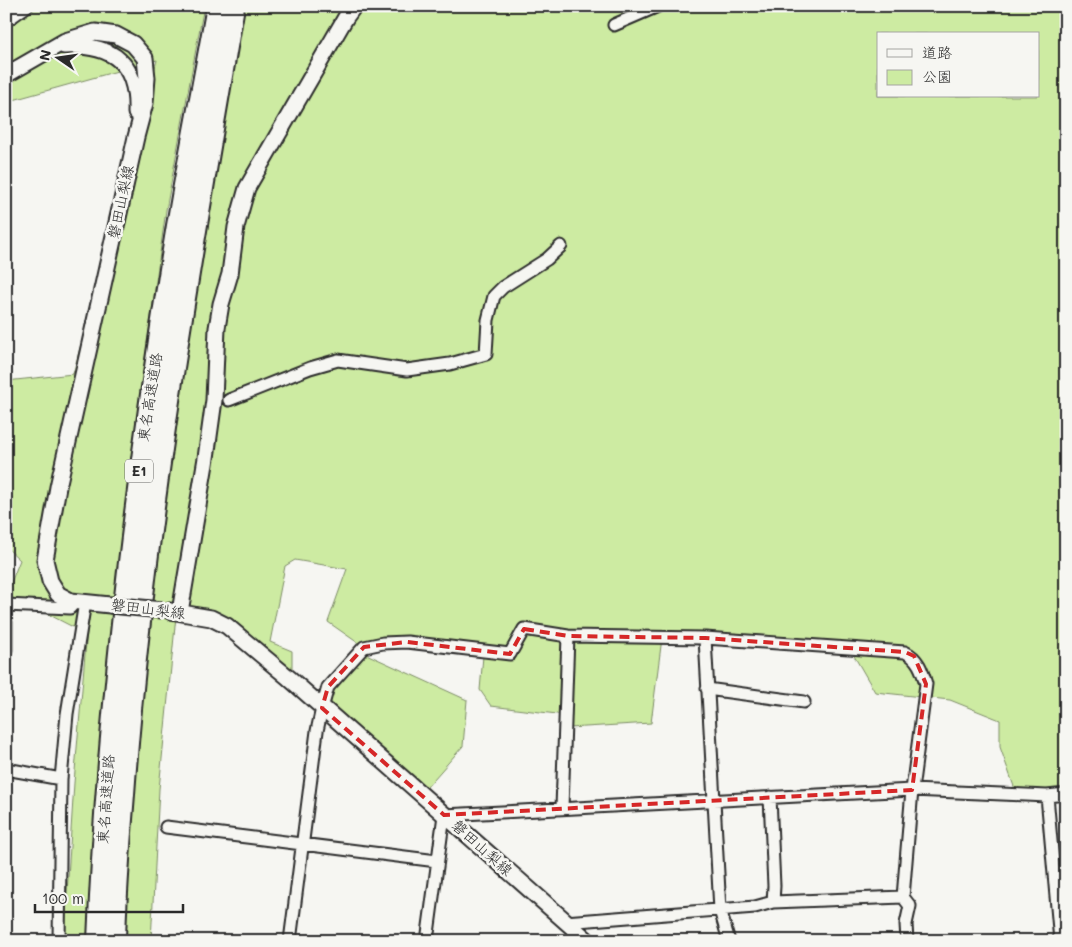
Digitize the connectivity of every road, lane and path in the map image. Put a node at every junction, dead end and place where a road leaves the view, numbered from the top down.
1 (27, 6) edge
2 (217, 6) edge
3 (234, 6) edge
4 (354, 6) edge
5 (658, 6) edge
6 (6, 21) edge
7 (614, 25) dead end
8 (55, 47) junction
9 (6, 75) edge
10 (136, 137) junction
11 (561, 246) dead end
12 (229, 400) dead end
13 (80, 602) junction
14 (6, 605) edge
15 (180, 612) junction
16 (6, 622) edge
17 (568, 636) junction
18 (705, 638) junction
19 (6, 650) edge
20 (707, 689) junction
21 (804, 702) dead end
22 (322, 708) junction
23 (6, 768) edge
24 (61, 779) junction
25 (912, 790) junction
26 (1066, 794) edge
27 (1047, 796) junction
28 (770, 797) junction
29 (713, 800) junction
30 (562, 808) junction
31 (444, 815) junction
32 (166, 827) dead end
33 (303, 845) junction
34 (437, 861) junction
35 (903, 897) junction
36 (773, 902) junction
37 (720, 910) junction
38 (565, 922) junction
39 (59, 941) edge
40 (98, 941) edge
41 (115, 941) edge
42 (290, 941) edge
43 (427, 941) edge
44 (588, 941) edge
45 (729, 941) edge
46 (907, 941) edge
47 (1060, 941) edge

1 - 6 street
2 - 40 highway, 東名高速道路 / E1
3 - 41 highway, 東名高速道路 / E1
4 - 15 main road
5 - 7 street
8 - 9 main road, 磐田山梨線
8 - 10 main road, 磐田山梨線
8 - 10 main road, 磐田山梨線
10 - 13 main road, 磐田山梨線
11 - 12 street
13 - 14 street
13 - 15 main road, 磐田山梨線, bridge
13 - 24 street
15 - 22 main road, 磐田山梨線
16 - 19 street
17 - 18 street
17 - 22 street
17 - 30 street
18 - 20 street
18 - 25 street
20 - 21 street
20 - 29 street
22 - 31 main road, 磐田山梨線
22 - 33 street
23 - 24 street
24 - 39 street
25 - 27 street
25 - 28 street
25 - 35 street
26 - 27 street
27 - 47 street
28 - 29 street
28 - 36 street
29 - 30 street
29 - 37 street
30 - 31 street
31 - 34 street
31 - 38 main road, 磐田山梨線
32 - 33 street
33 - 34 street
33 - 42 street
34 - 43 street
35 - 36 street
35 - 46 street
36 - 37 street
37 - 38 street
37 - 45 street
38 - 44 main road, 磐田山梨線

